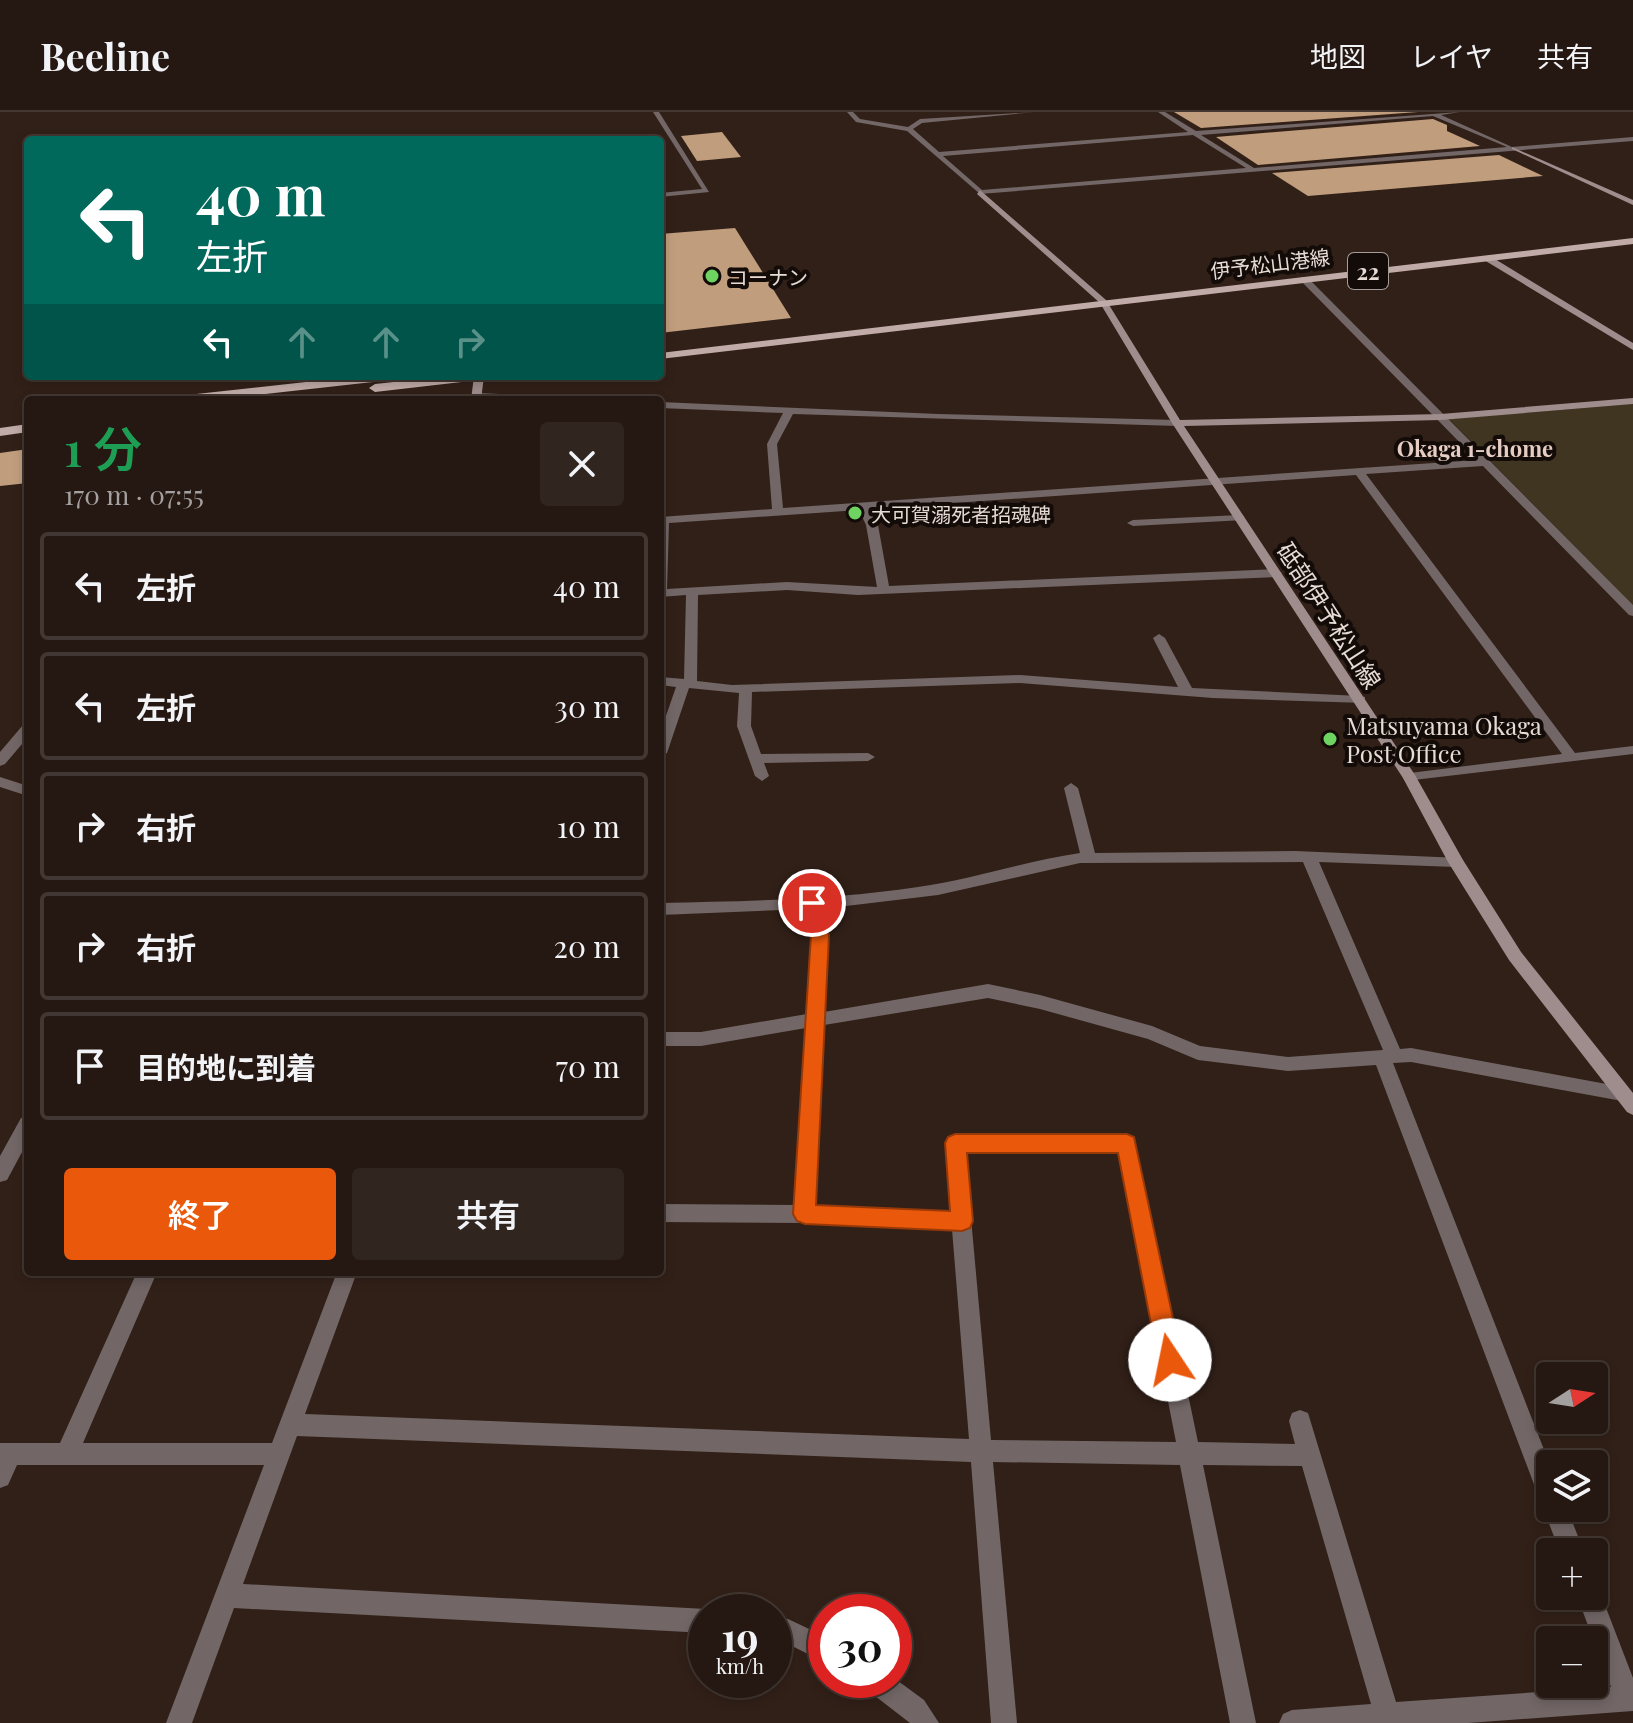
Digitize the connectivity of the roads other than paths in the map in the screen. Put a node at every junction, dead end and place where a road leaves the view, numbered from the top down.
1 (656, 112) edge
2 (850, 112) edge
3 (1032, 112) edge
4 (1161, 112) edge
5 (1457, 112) edge
6 (1429, 113) edge
7 (909, 129) junction
8 (1195, 134) junction
9 (1633, 139) edge
10 (1514, 148) junction
11 (938, 154) junction
12 (1253, 170) junction
13 (980, 192) junction
14 (664, 195) edge
15 (1633, 203) edge
16 (1633, 241) edge
17 (1487, 258) junction
18 (1304, 279) junction
19 (1103, 302) junction
20 (664, 346) edge
21 (1633, 347) edge
22 (664, 356) edge
23 (356, 380) edge
24 (444, 380) edge
25 (214, 396) edge
26 (306, 396) edge
27 (1633, 401) edge
28 (664, 405) edge
29 (789, 411) junction
30 (24, 417) edge
31 (1441, 417) junction
32 (0, 420) edge
33 (1177, 423) junction
34 (24, 429) edge
35 (0, 432) edge
36 (1486, 463) junction
37 (1360, 473) junction
38 (1217, 484) junction
39 (863, 507) junction
40 (778, 512) junction
41 (1240, 518) junction
42 (664, 520) edge
43 (1133, 523) dead end
44 (1276, 573) junction
45 (884, 590) junction
46 (692, 592) junction
47 (664, 593) edge
48 (1633, 612) edge
49 (1159, 638) dead end
50 (664, 681) edge
51 (687, 684) junction
52 (746, 688) junction
53 (1187, 692) junction
54 (1360, 700) junction
55 (24, 733) edge
56 (664, 743) edge
57 (1633, 750) edge
58 (868, 757) dead end
59 (1572, 758) junction
60 (755, 759) junction
61 (0, 761) edge
62 (762, 776) dead end
63 (1410, 778) junction
64 (0, 782) edge
65 (1071, 788) dead end
66 (24, 790) edge
67 (1309, 857) junction
68 (1089, 858) junction
69 (1456, 862) junction
70 (812, 903) junction
71 (664, 909) edge
72 (814, 1020) junction
73 (664, 1039) edge
74 (1388, 1057) junction
75 (1628, 1100) edge
76 (19, 1157) edge
77 (0, 1174) edge
78 (664, 1213) edge
79 (805, 1214) junction
80 (962, 1221) junction
81 (145, 1276) edge
82 (346, 1276) edge
83 (1300, 1421) dead end
84 (290, 1425) junction
85 (981, 1451) junction
86 (1189, 1453) junction
87 (6, 1454) edge
88 (67, 1454) junction
89 (279, 1454) junction
90 (1310, 1455) junction
91 (1536, 1457) edge
92 (0, 1477) edge
93 (227, 1595) junction
94 (1595, 1610) edge
95 (688, 1620) edge
96 (900, 1698) edge
97 (1630, 1698) edge
98 (1387, 1716) junction
99 (179, 1723) edge
100 (926, 1723) edge
101 (1004, 1723) edge
102 (1243, 1723) edge
103 (1292, 1723) edge

1 - 14 street
2 - 7 street
3 - 7 street
4 - 8 street
5 - 6 street
6 - 8 street
6 - 10 street
7 - 11 street
8 - 11 street
8 - 12 street
9 - 10 street
10 - 12 street
10 - 15 street
11 - 13 street
12 - 13 street
13 - 19 street, 砥部伊予松山線
16 - 17 main road, 伊予松山港線 / 22
17 - 18 main road, 伊予松山港線 / 22
17 - 21 street
18 - 19 main road, 伊予松山港線 / 22
18 - 31 street
19 - 20 main road, 伊予松山港線 / 22
19 - 22 main road, 伊予松山港線 / 22
19 - 33 street, 砥部伊予松山線
23 - 25 main road
24 - 26 main road
27 - 31 street
28 - 29 street
29 - 33 street
29 - 40 street
30 - 32 main road
31 - 33 street
31 - 36 street
33 - 38 street, 砥部伊予松山線
34 - 35 main road
36 - 37 street
36 - 48 street
37 - 38 street
37 - 59 street
38 - 39 street
38 - 41 street, 砥部伊予松山線
39 - 40 street
39 - 45 street
40 - 42 street
41 - 43 street
41 - 44 street, 砥部伊予松山線
44 - 45 street
44 - 54 street, 砥部伊予松山線
45 - 46 street
46 - 47 street
46 - 51 street
49 - 53 street
50 - 51 street
51 - 52 street
51 - 56 street
52 - 53 street
52 - 60 street
53 - 54 street
54 - 63 street, 砥部伊予松山線
55 - 61 street
57 - 59 street
58 - 60 street
59 - 63 street
60 - 62 street
63 - 69 street, 砥部伊予松山線
64 - 66 street
65 - 68 street
67 - 68 street
67 - 69 street
67 - 74 street
68 - 70 street
69 - 75 street, 砥部伊予松山線
70 - 71 street
70 - 72 street
72 - 73 street
72 - 74 street
72 - 79 street
74 - 75 street
74 - 91 street
76 - 77 street
78 - 79 street
79 - 80 street
80 - 85 street
80 - 86 street
81 - 88 street
82 - 84 street
83 - 90 street
84 - 85 street
84 - 89 street
85 - 86 street
85 - 101 street
86 - 90 street
86 - 102 street
87 - 88 street
87 - 92 street
88 - 89 street
89 - 93 street
90 - 98 street
93 - 95 street
93 - 99 street
94 - 97 street
96 - 100 street
97 - 98 street
98 - 103 street

